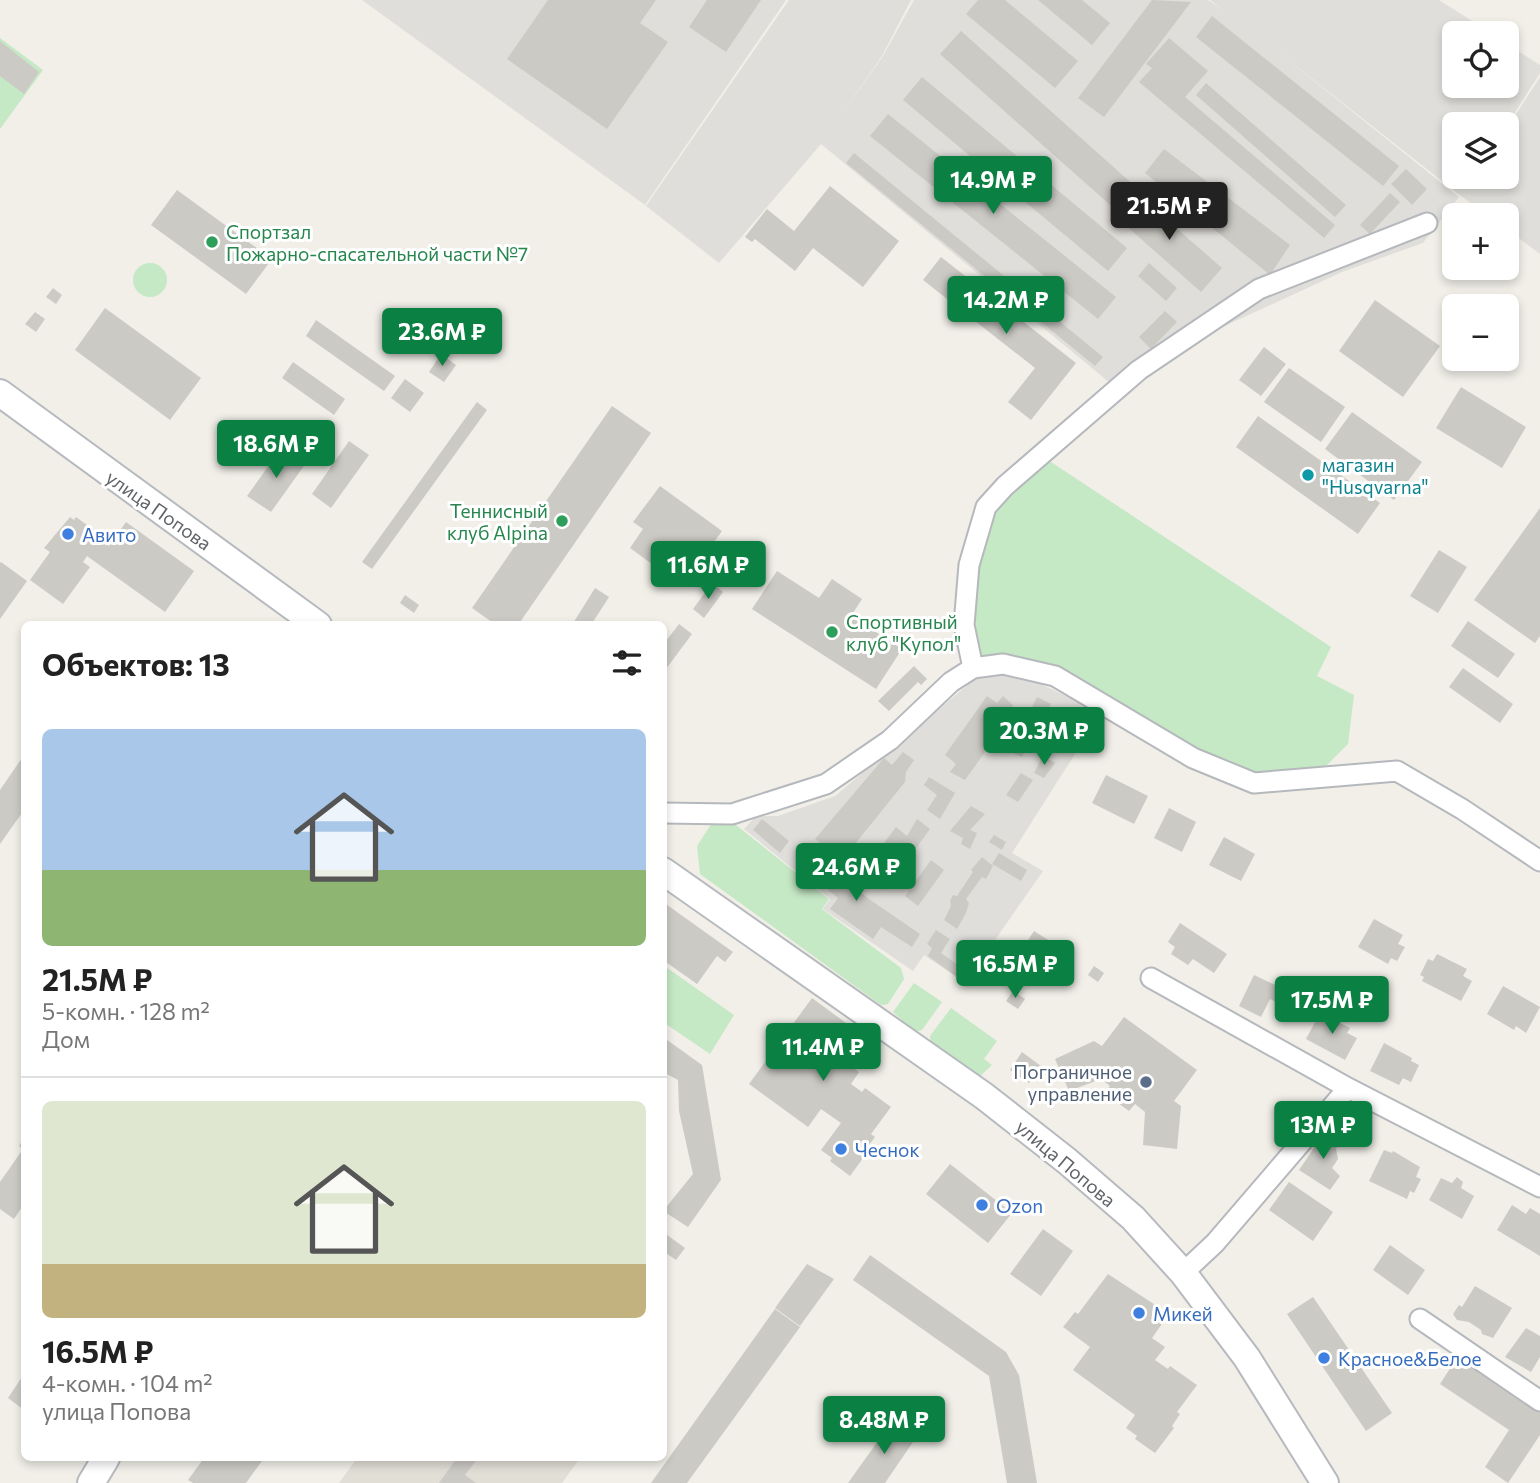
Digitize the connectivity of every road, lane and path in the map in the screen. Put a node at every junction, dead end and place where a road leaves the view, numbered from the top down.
1 (1427, 223) dead end
2 (0, 393) edge
3 (313, 621) edge
4 (972, 668) junction
5 (667, 813) edge
6 (1540, 862) edge
7 (667, 874) edge
8 (1151, 978) dead end
9 (1348, 1088) junction
10 (1540, 1187) edge
11 (1183, 1273) junction
12 (1420, 1319) dead end
13 (1540, 1401) edge
14 (104, 1461) edge
15 (91, 1483) edge
16 (1325, 1483) edge

1 - 4 street
2 - 3 street, улица Попова
4 - 5 street
4 - 6 street
7 - 11 street, улица Попова
8 - 9 street
9 - 10 street
9 - 11 street
11 - 16 street, улица Попова
12 - 13 street
14 - 15 street

